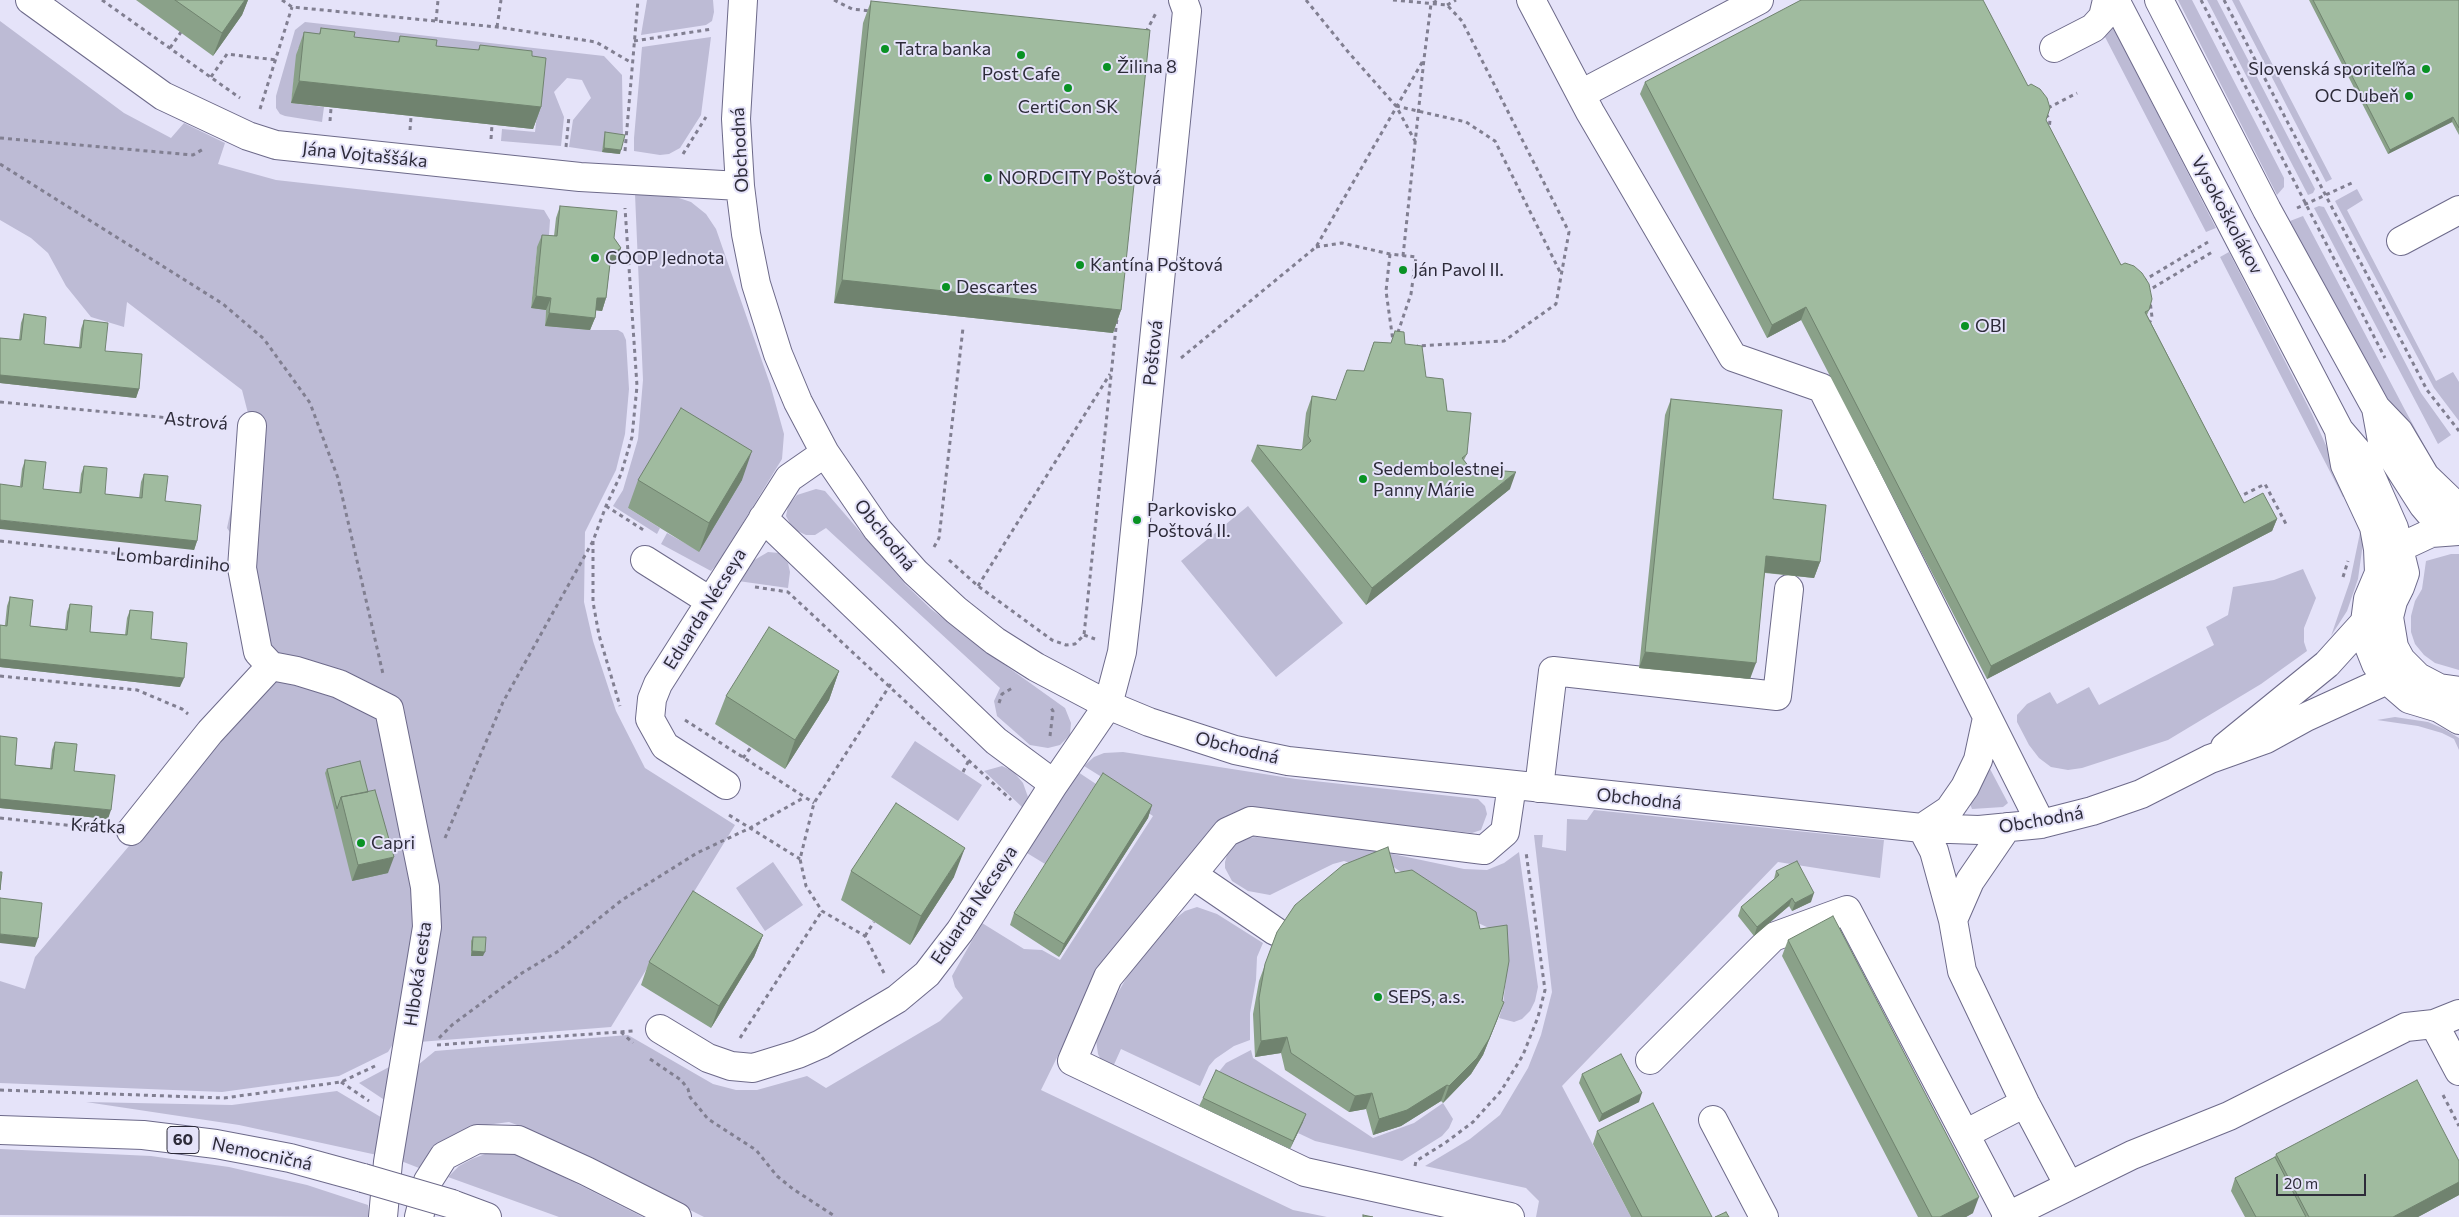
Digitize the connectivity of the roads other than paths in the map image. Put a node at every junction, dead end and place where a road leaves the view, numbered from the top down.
1 (30, 0) edge
2 (743, 0) edge
3 (1183, 0) edge
4 (1531, 0) edge
5 (1759, 0) edge
6 (2107, 0) edge
7 (2115, 0) edge
8 (2159, 0) edge
9 (2054, 48) dead end
10 (1581, 94) junction
11 (740, 186) junction
12 (2459, 210) edge
13 (2401, 240) dead end
14 (2376, 408) junction
15 (252, 426) road end
16 (2339, 430) junction
17 (825, 453) junction
18 (2459, 506) edge
19 (763, 518) junction
20 (2454, 531) edge
21 (648, 547) road end
22 (2401, 547) junction
23 (242, 568) joint
24 (2379, 573) junction
25 (1789, 589) dead end
26 (716, 592) junction
27 (2365, 622) junction
28 (271, 666) junction
29 (2387, 680) junction
30 (2413, 688) junction
31 (2459, 692) edge
32 (1108, 705) junction
33 (1986, 718) junction
34 (2459, 720) edge
35 (2266, 740) junction
36 (2210, 759) junction
37 (1054, 784) junction
38 (726, 785) dead end
39 (1512, 786) junction
40 (1539, 788) junction
41 (2041, 824) junction
42 (2007, 827) junction
43 (1922, 828) junction
44 (131, 831) road end
45 (1192, 875) junction
46 (1953, 920) junction
47 (1274, 931) dead end
48 (2447, 1019) edge
49 (660, 1029) road end
50 (1650, 1060) dead end
51 (2459, 1071) edge
52 (2025, 1103) junction
53 (1714, 1120) dead end
54 (0, 1130) edge
55 (1966, 1134) junction
56 (2068, 1184) junction
57 (2007, 1216) edge
58 (382, 1217) edge
59 (418, 1217) edge
60 (487, 1217) edge
61 (677, 1217) edge
62 (1510, 1217) edge
63 (1764, 1217) edge

1 - 11 street, Jána Vojtaššáka
2 - 11 street, Obchodná
3 - 32 street, Poštová
4 - 10 street
5 - 10 street
6 - 9 street
7 - 16 street, Vysokoškolákov
8 - 14 street, Vysokoškolákov
10 - 33 street
11 - 17 street, Obchodná
12 - 13 street
14 - 18 street, Vysokoškolákov
14 - 20 street, Vysokoškolákov
15 - 23 street, Astrová
16 - 22 street, Vysokoškolákov
16 - 24 street, Vysokoškolákov
17 - 19 street, Eduarda Nécseya
17 - 32 street, Obchodná
19 - 26 street, Eduarda Nécseya
19 - 37 street
20 - 22 street, Vysokoškolákov
21 - 26 street
22 - 24 street, Vysokoškolákov
22 - 30 street, Vysokoškolákov
23 - 28 street, Lombardiniho
24 - 27 street, Vysokoškolákov
25 - 40 street
26 - 38 street, Eduarda Nécseya
27 - 29 street, Vysokoškolákov
27 - 36 street, Obchodná
28 - 44 street, Krátka
28 - 58 street, Hlboká cesta
29 - 30 street, Vysokoškolákov
29 - 35 street, Obchodná
30 - 31 street, Vysokoškolákov
30 - 34 street, Vysokoškolákov
30 - 35 street, Obchodná
32 - 37 street, Eduarda Nécseya
32 - 39 street, Obchodná
33 - 41 street
33 - 43 street
35 - 36 street, Obchodná
36 - 41 street, Obchodná
37 - 49 street, Eduarda Nécseya
39 - 40 street, Obchodná
39 - 45 street
40 - 43 street, Obchodná
41 - 42 street, Obchodná
42 - 43 street, Obchodná
42 - 46 street
43 - 46 street
45 - 47 street
45 - 62 street
46 - 52 street
48 - 51 street
48 - 56 street
50 - 55 street
52 - 55 street
52 - 56 street
53 - 63 street
54 - 60 street, Nemocničná / 60, bridge
55 - 57 street
56 - 57 street
59 - 61 street

